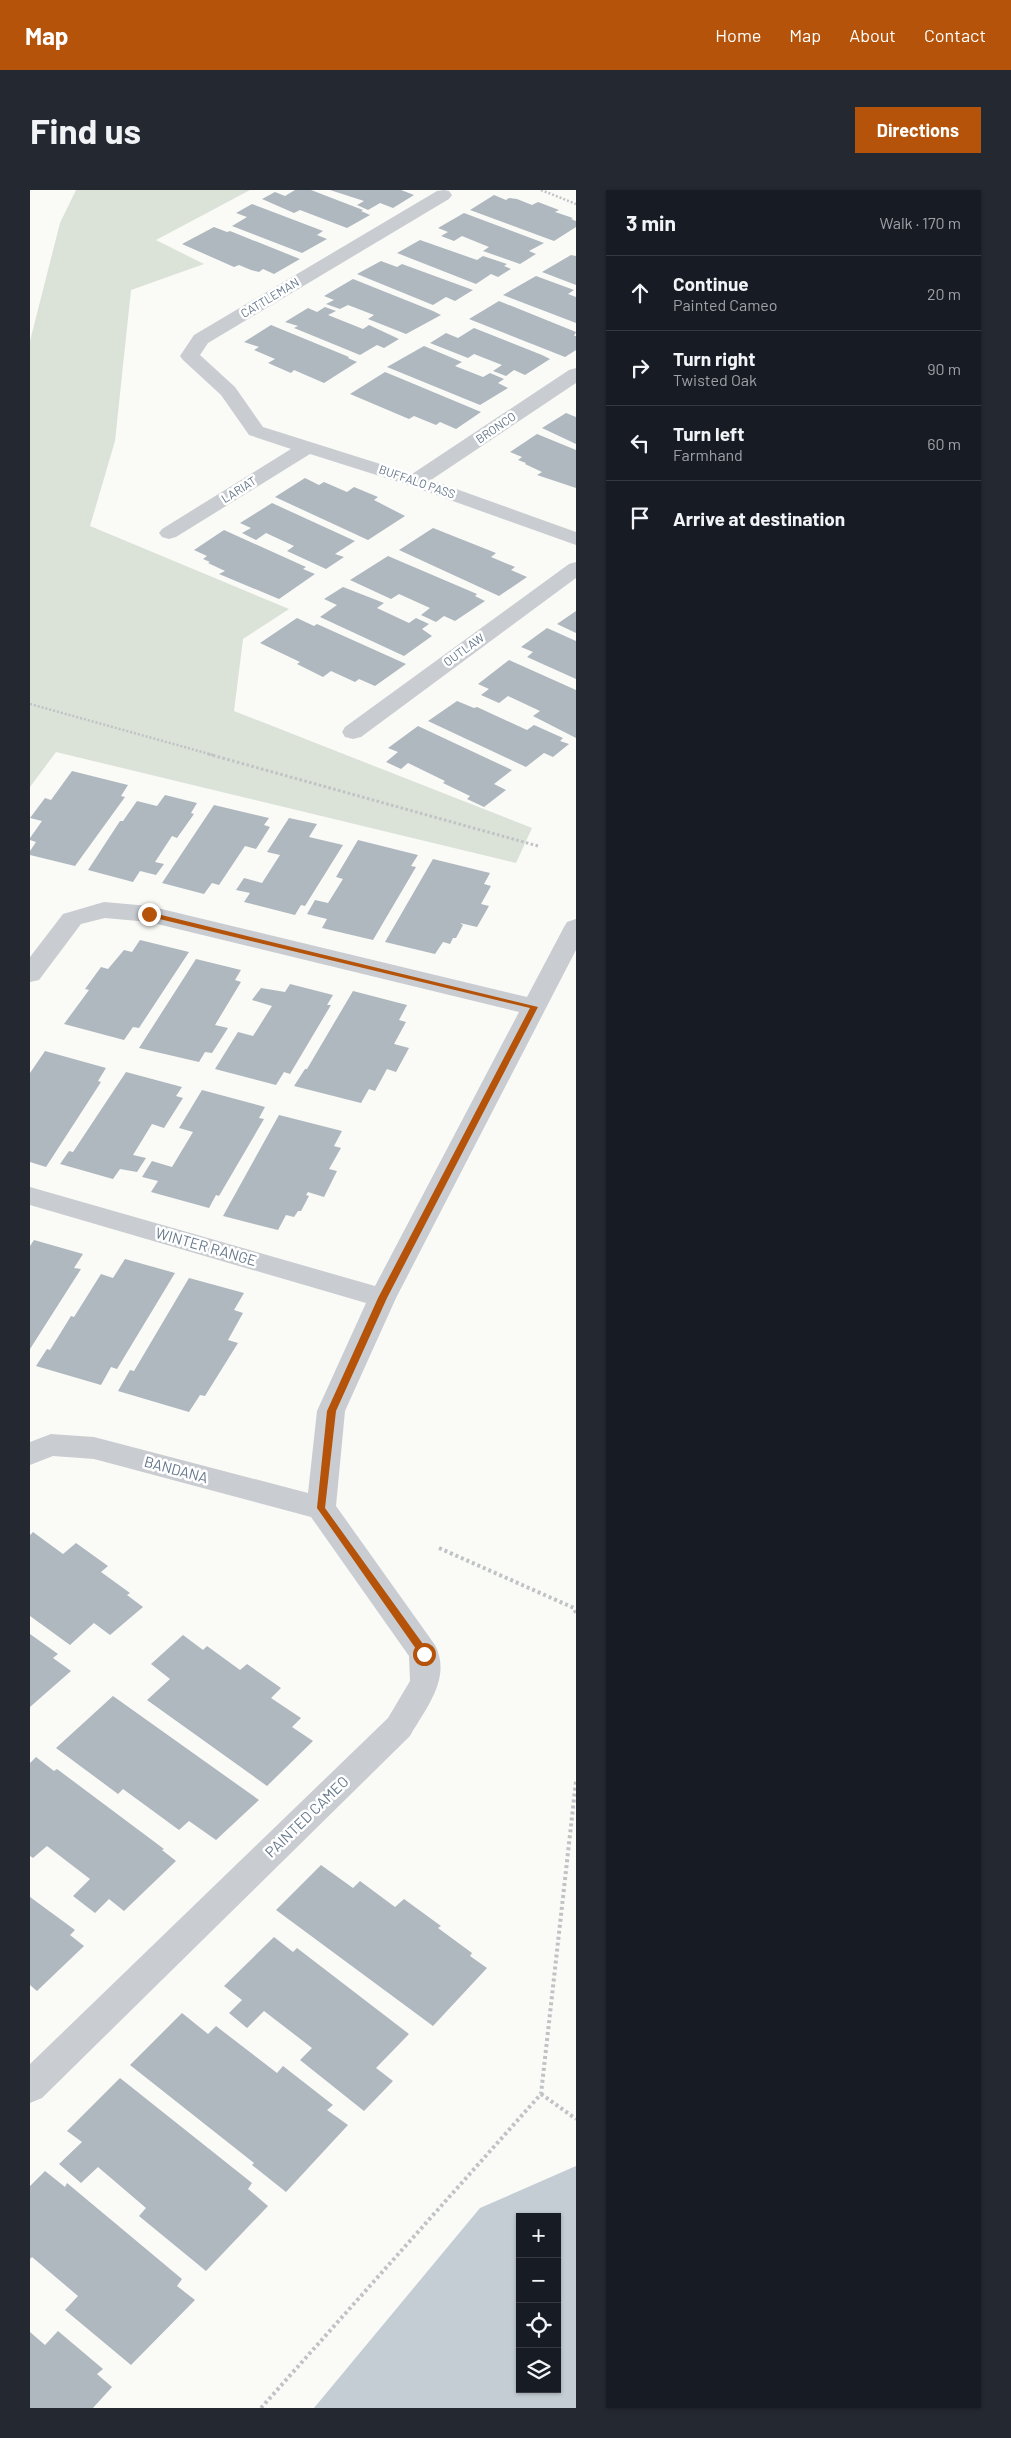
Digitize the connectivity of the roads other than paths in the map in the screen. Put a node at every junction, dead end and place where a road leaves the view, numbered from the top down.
1 (443, 195) dead end
2 (576, 374) edge
3 (256, 431) joint
4 (308, 447) junction
5 (415, 481) junction
6 (169, 533) dead end
7 (576, 540) edge
8 (576, 568) edge
9 (352, 732) dead end
10 (576, 927) edge
11 (30, 974) edge
12 (534, 1007) junction
13 (30, 1196) edge
14 (382, 1298) junction
15 (30, 1454) edge
16 (321, 1508) junction
17 (30, 2087) edge

1 - 3 street, CATTLEMAN
2 - 5 street, BRONCO
3 - 4 street, BUFFALO PASS
4 - 5 street, BUFFALO PASS
4 - 6 street, LARIAT
5 - 7 street, BUFFALO PASS
8 - 9 street, OUTLAW
10 - 12 street
11 - 12 street
12 - 14 street
13 - 14 street, WINTER RANGE
14 - 16 street
15 - 16 street, BANDANA
16 - 17 street, PAINTED CAMEO

